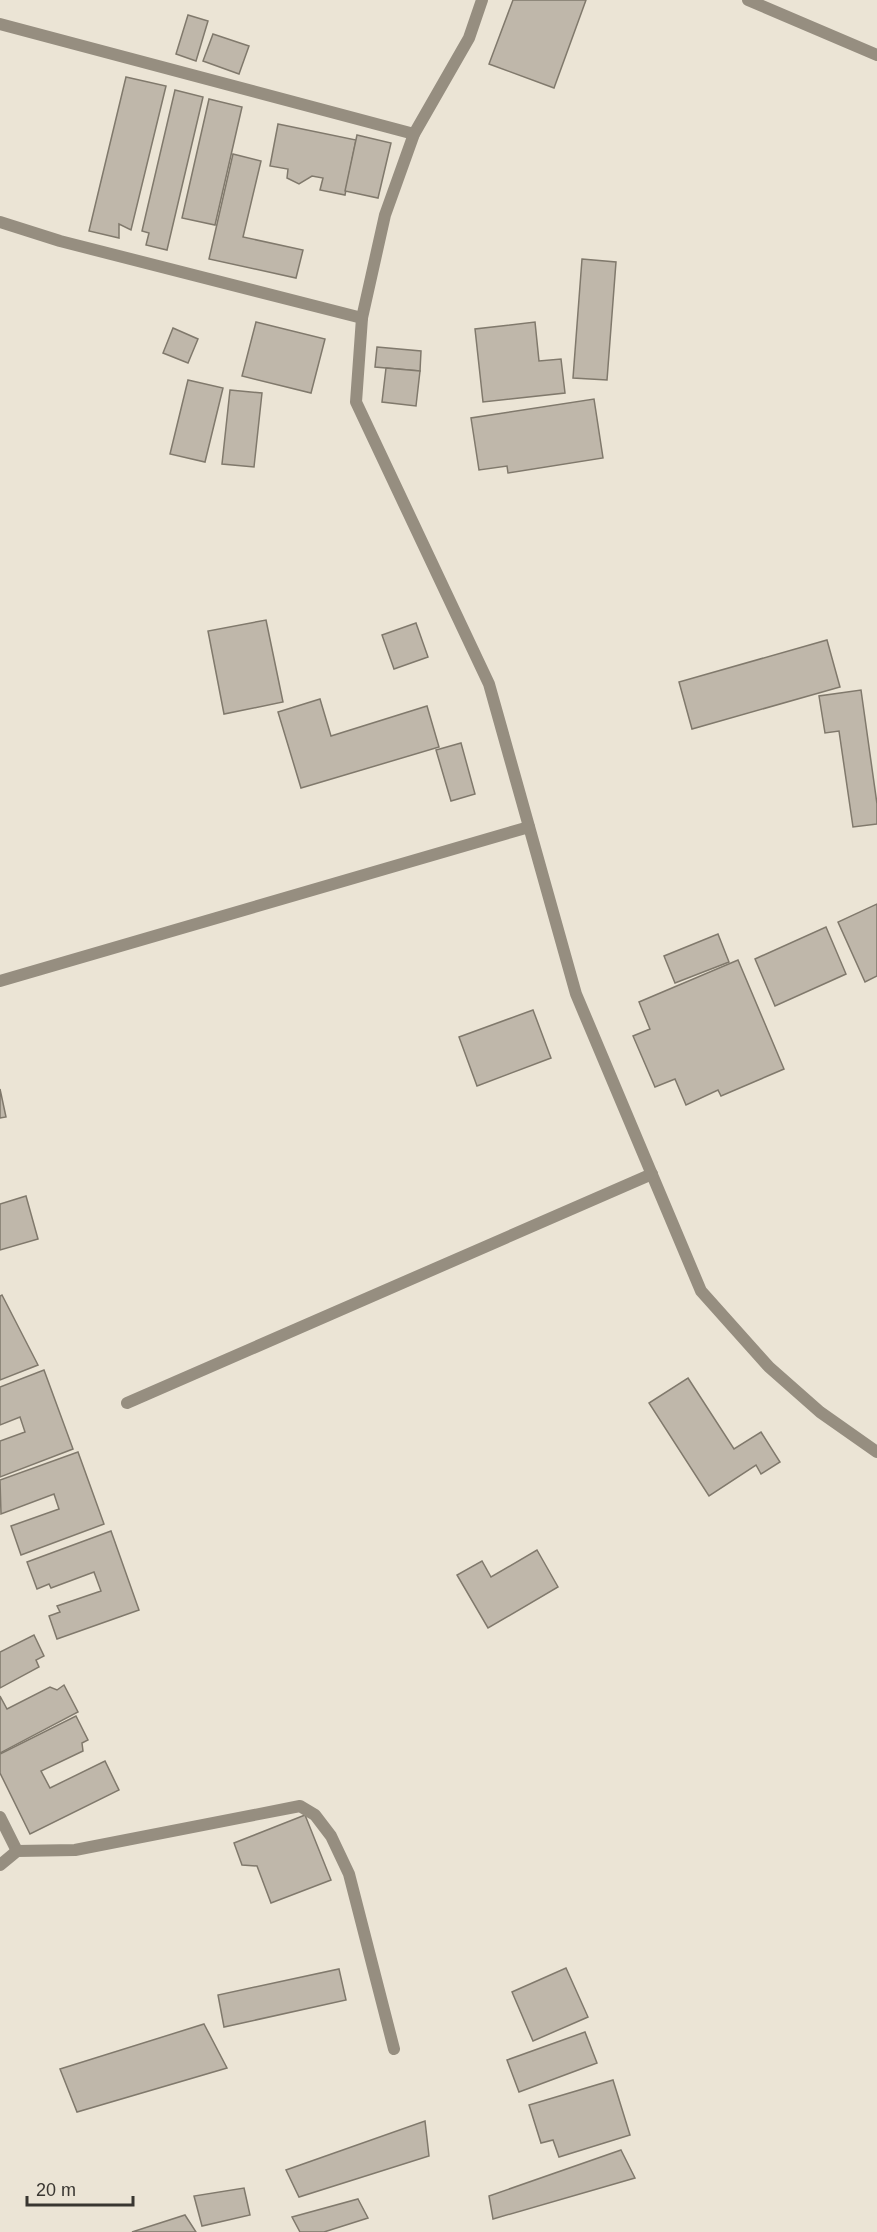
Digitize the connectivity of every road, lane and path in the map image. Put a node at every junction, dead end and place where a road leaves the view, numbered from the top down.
1 (482, 0) edge
2 (748, 0) edge
3 (0, 24) edge
4 (877, 55) edge
5 (414, 134) junction
6 (0, 222) edge
7 (362, 318) junction
8 (529, 827) junction
9 (0, 981) edge
10 (652, 1174) junction
11 (127, 1403) dead end
12 (877, 1452) edge
13 (0, 1817) edge
14 (17, 1851) junction
15 (0, 1865) edge
16 (394, 2049) dead end

1 - 5 street
2 - 4 street
3 - 5 street
5 - 7 street
6 - 7 street
7 - 8 street
8 - 9 street
8 - 10 street
10 - 11 street
10 - 12 street
13 - 14 street
14 - 15 street
14 - 16 street

